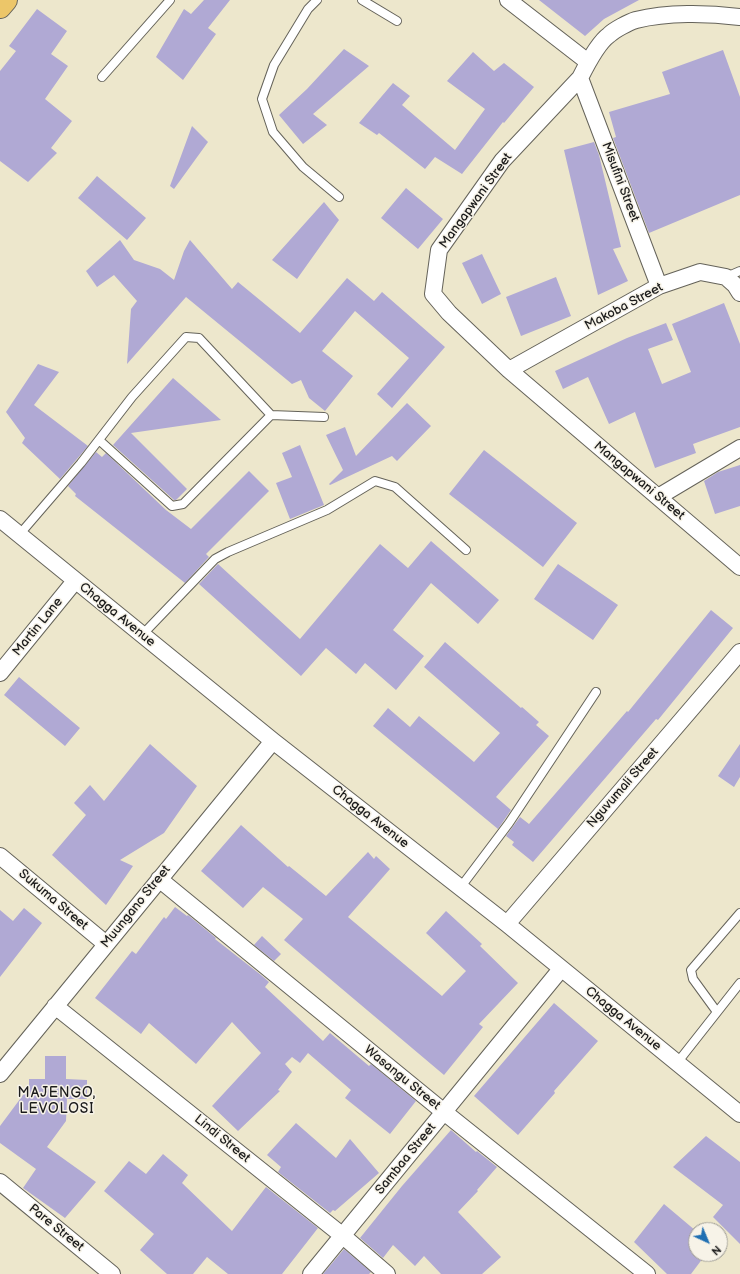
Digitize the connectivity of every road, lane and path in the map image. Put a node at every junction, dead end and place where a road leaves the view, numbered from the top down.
1 (6, 0) edge
2 (170, 0) edge
3 (317, 0) edge
4 (362, 0) edge
5 (508, 0) edge
6 (0, 7) edge
7 (740, 17) edge
8 (397, 21) dead end
9 (588, 62) junction
10 (102, 77) dead end
11 (580, 78) junction
12 (339, 197) dead end
13 (733, 274) edge
14 (659, 286) junction
15 (740, 293) edge
16 (509, 370) junction
17 (271, 415) junction
18 (324, 417) dead end
19 (99, 440) junction
20 (740, 448) edge
21 (658, 497) junction
22 (0, 520) edge
23 (19, 535) junction
24 (466, 550) dead end
25 (740, 567) edge
26 (75, 581) junction
27 (142, 635) junction
28 (740, 652) edge
29 (0, 673) edge
30 (596, 692) dead end
31 (273, 741) junction
32 (0, 856) edge
33 (160, 879) junction
34 (460, 888) junction
35 (740, 912) edge
36 (507, 924) junction
37 (106, 944) junction
38 (561, 969) junction
39 (740, 983) edge
40 (55, 1006) junction
41 (717, 1012) junction
42 (677, 1063) junction
43 (0, 1074) edge
44 (444, 1112) junction
45 (740, 1114) edge
46 (0, 1182) edge
47 (343, 1236) junction
48 (112, 1274) edge
49 (312, 1274) edge
50 (387, 1274) edge
51 (647, 1274) edge

1 - 6 main road
2 - 10 lane
3 - 12 lane
4 - 8 lane
5 - 9 street
7 - 9 street, Mangapwani Street
9 - 11 street, Mangapwani Street
11 - 14 street, Misufini Street
11 - 16 street, Mangapwani Street
13 - 14 street, Makoba Street
13 - 15 street, Makoba Street
14 - 16 street, Makoba Street
16 - 21 street, Mangapwani Street
17 - 18 lane
17 - 19 lane
17 - 19 lane
19 - 23 lane
20 - 21 street
21 - 25 street, Mangapwani Street
22 - 23 street, Chagga Avenue
23 - 26 street, Chagga Avenue
24 - 27 lane
26 - 27 street, Chagga Avenue
26 - 29 street, Martin Lane
27 - 31 street, Chagga Avenue
28 - 36 street, Nguvumali Street
30 - 34 lane
31 - 33 street, Muungano Street
31 - 34 street, Chagga Avenue
32 - 37 street, Sukuma Street
33 - 37 street, Muungano Street
33 - 44 street, Wasangu Street
34 - 36 street, Chagga Avenue
35 - 41 lane
36 - 38 street, Chagga Avenue
37 - 40 street, Muungano Street
38 - 42 street, Chagga Avenue
38 - 44 street, Sambaa Street
39 - 41 lane
40 - 43 street, Muungano Street
40 - 47 street, Lindi Street
41 - 42 lane
42 - 45 street, Chagga Avenue
44 - 47 street, Sambaa Street
44 - 51 street, Wasangu Street
46 - 48 street, Pare Street
47 - 49 street, Sambaa Street
47 - 50 street, Lindi Street

